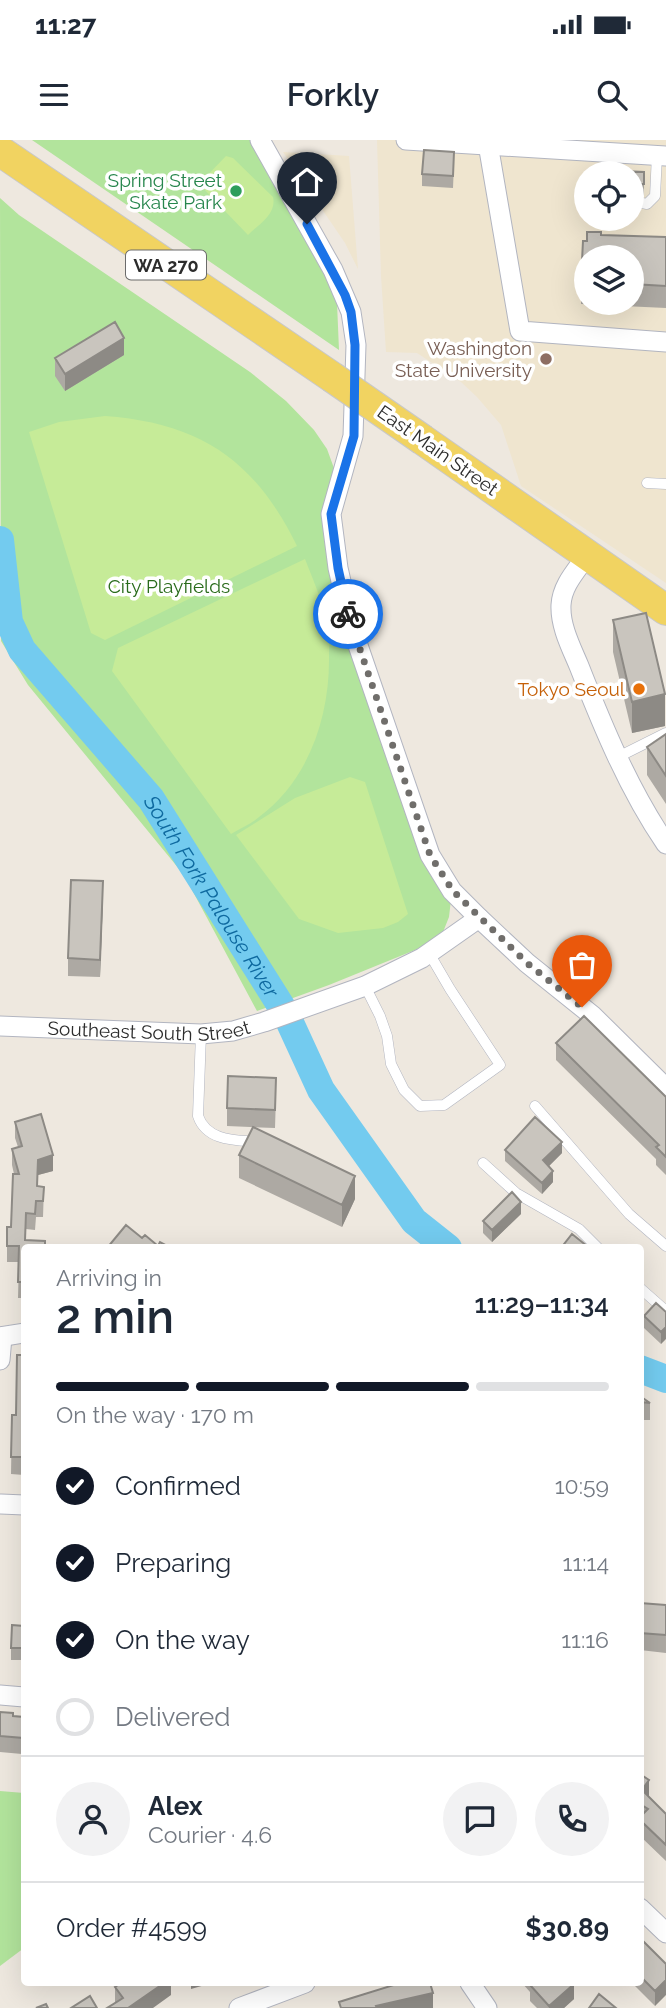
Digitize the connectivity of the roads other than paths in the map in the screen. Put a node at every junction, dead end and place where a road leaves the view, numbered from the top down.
1 (260, 140) edge
2 (406, 140) edge
3 (476, 142) edge
4 (0, 151) edge
5 (661, 155) edge
6 (644, 203) edge
7 (666, 342) edge
8 (647, 483) dead end
9 (666, 484) edge
10 (588, 554) junction
11 (666, 610) edge
12 (666, 733) edge
13 (618, 757) junction
14 (666, 844) edge
15 (480, 918) junction
16 (429, 953) junction
17 (365, 986) junction
18 (0, 1026) edge
19 (201, 1034) junction
20 (666, 1088) edge
21 (535, 1106) dead end
22 (264, 1142) edge
23 (483, 1163) dead end
24 (594, 1244) edge
25 (666, 1246) edge
26 (644, 1292) edge
27 (666, 1311) edge
28 (21, 1334) edge
29 (1, 1337) edge
30 (0, 1360) edge
31 (1, 1504) edge
32 (21, 1505) edge
33 (0, 1695) edge
34 (21, 1697) edge
35 (644, 1912) edge
36 (666, 1933) edge
37 (296, 1986) edge
38 (472, 1986) edge
39 (239, 2008) edge
40 (487, 2008) edge

1 - 15 street
2 - 3 street
3 - 5 street
3 - 7 street
4 - 10 main road, East Main Street / WA 270, bridge
5 - 6 lane
8 - 9 lane
10 - 11 main road, East Main Street
10 - 13 street
12 - 13 lane
13 - 14 street
15 - 16 street, Southeast South Street
15 - 20 street
16 - 17 street, Southeast South Street
16 - 17 lane
17 - 19 street, Southeast South Street
18 - 19 street, Southeast South Street
19 - 22 lane
21 - 25 lane
23 - 24 lane
26 - 27 lane
28 - 29 street
29 - 30 street
31 - 32 street
33 - 34 street
35 - 36 street
37 - 39 street
38 - 40 street

